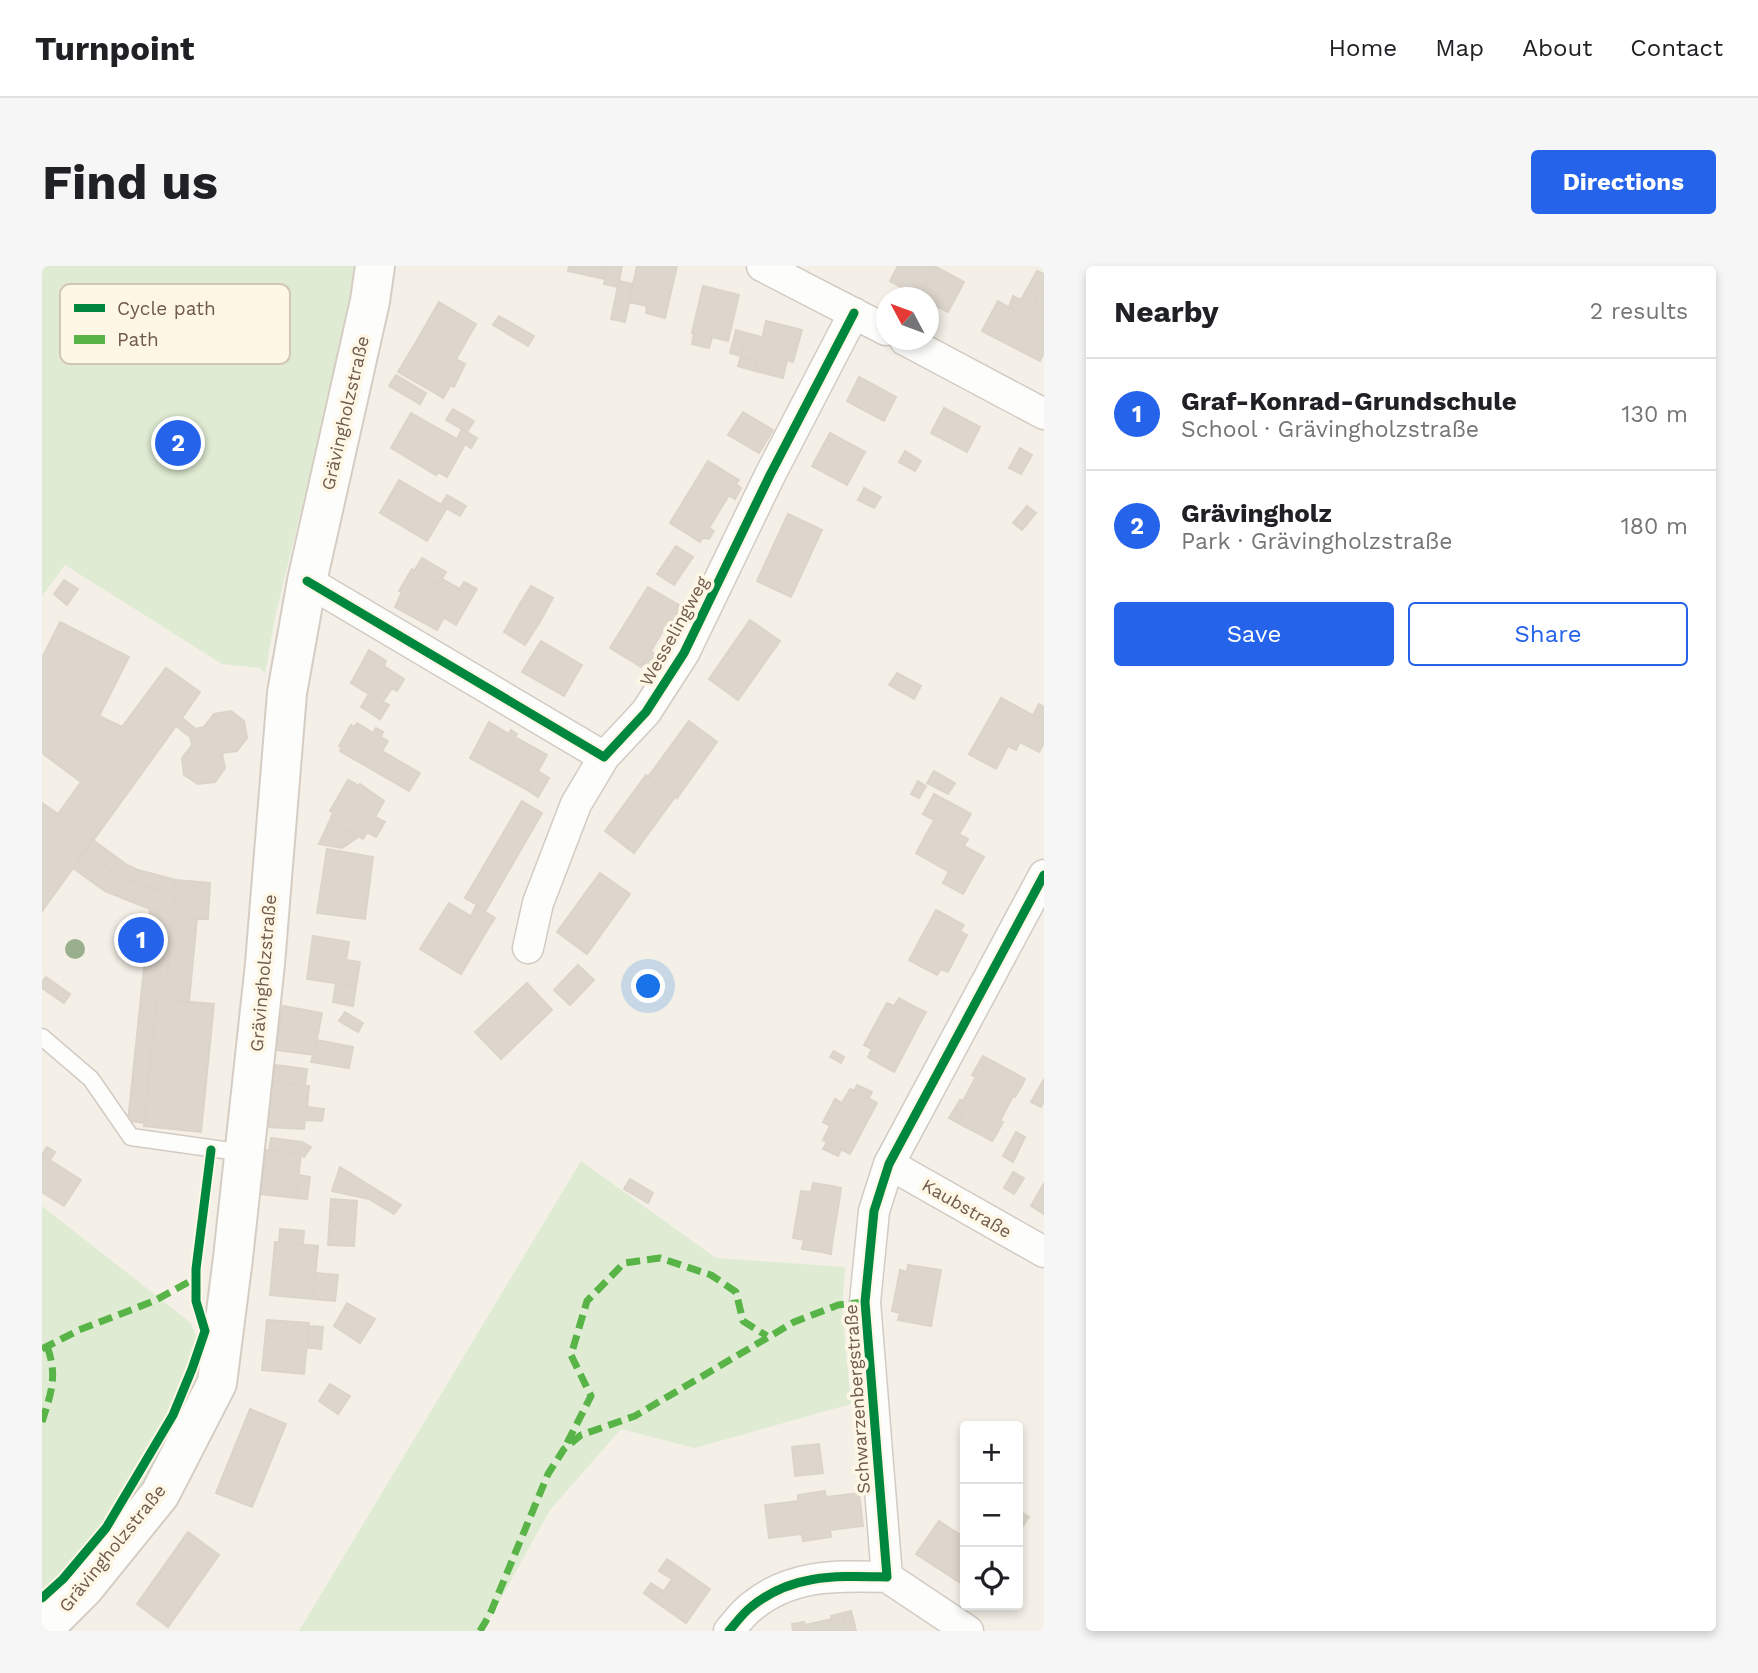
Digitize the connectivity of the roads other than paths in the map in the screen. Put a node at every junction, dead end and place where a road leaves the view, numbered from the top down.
1 (375, 266) edge
2 (768, 267) edge
3 (854, 313) junction
4 (876, 324) edge
5 (924, 350) edge
6 (1044, 414) edge
7 (307, 581) junction
8 (604, 757) junction
9 (1044, 875) edge
10 (528, 948) dead end
11 (42, 1037) edge
12 (245, 1153) junction
13 (889, 1164) junction
14 (1044, 1252) edge
15 (887, 1577) junction
16 (42, 1630) edge
17 (729, 1631) edge
18 (968, 1631) edge

1 - 7 main road, Grävingholzstraße
2 - 3 street
3 - 4 street
3 - 8 street, Wesselingweg
5 - 6 street
7 - 8 street
7 - 12 main road, Grävingholzstraße
8 - 10 street, Wesselingweg
9 - 13 street, Schwarzenbergstraße
11 - 12 lane
12 - 16 main road, Grävingholzstraße
13 - 14 street, Kaubstraße
13 - 15 street, Schwarzenbergstraße
15 - 17 street
15 - 18 street

